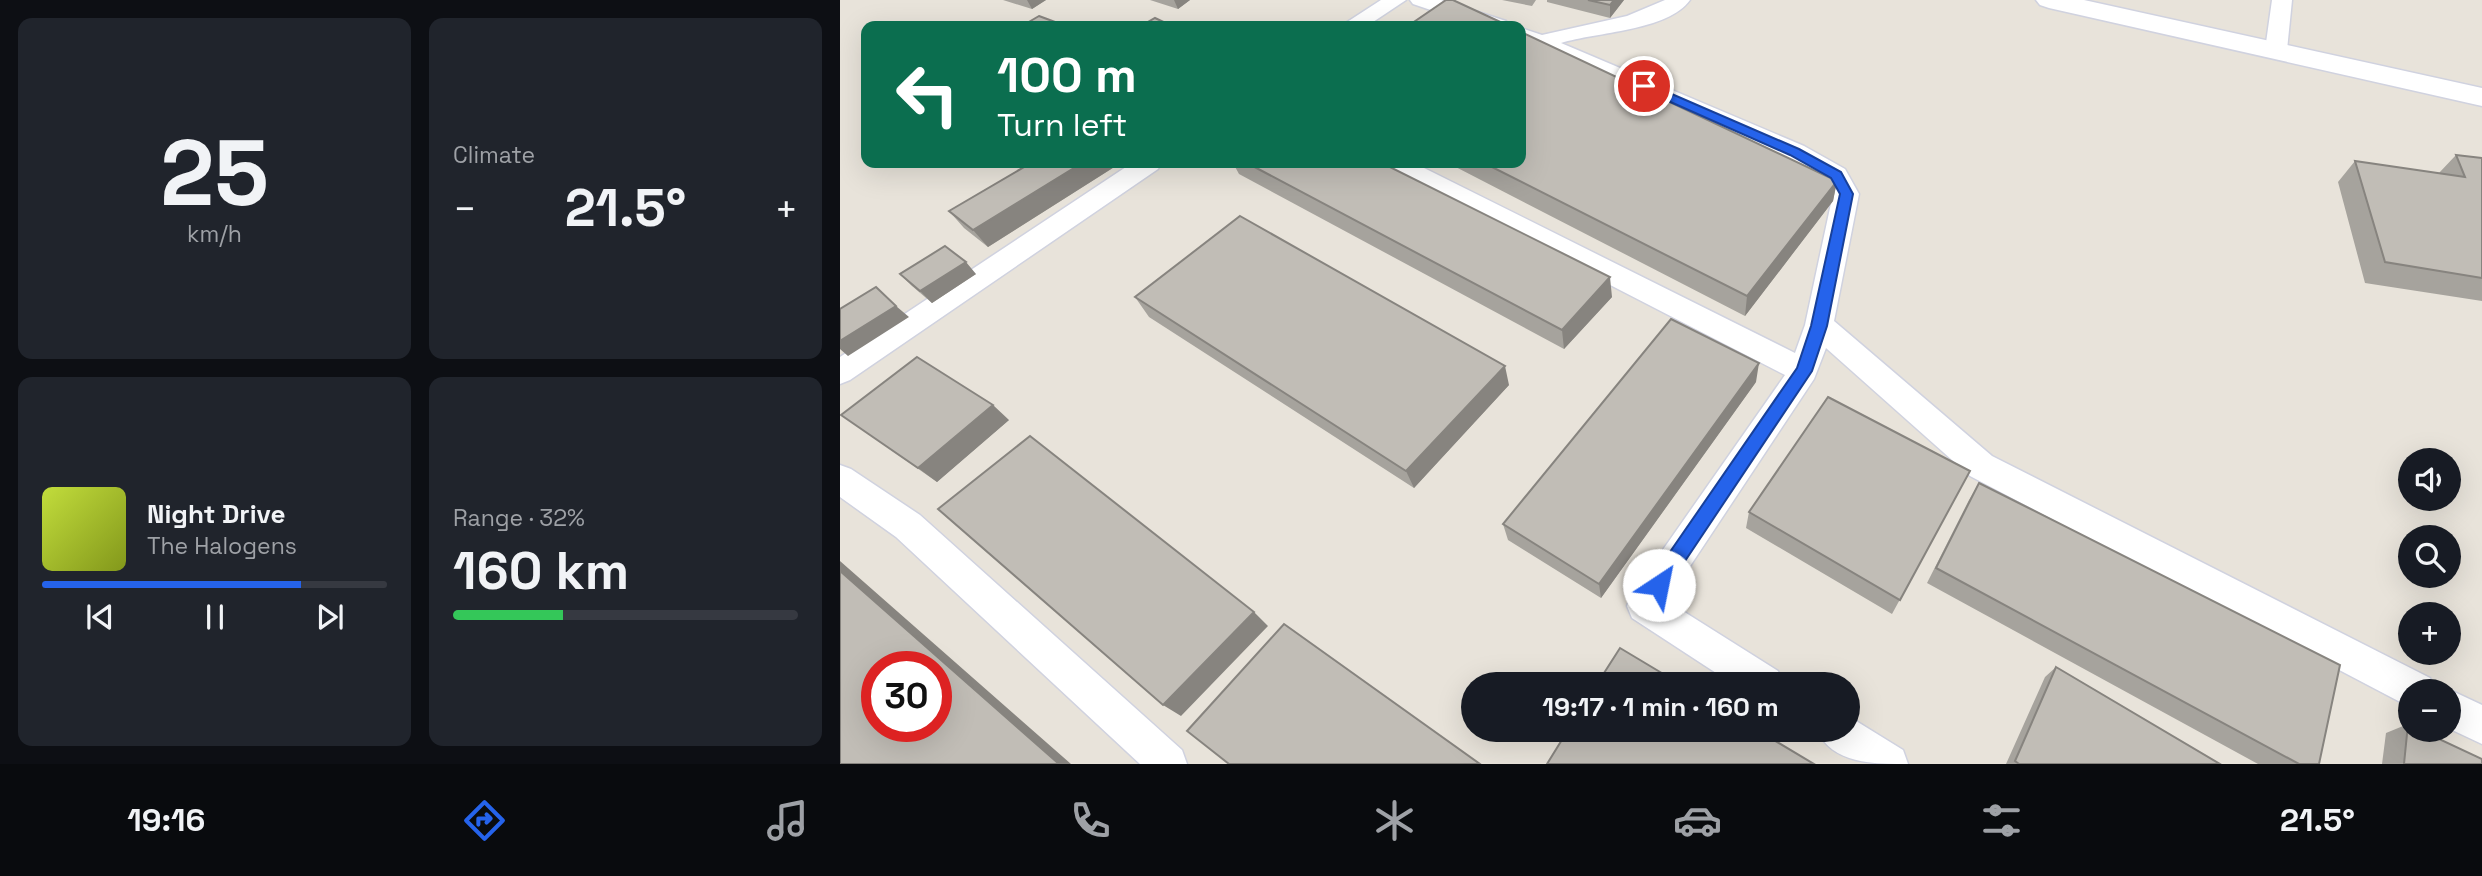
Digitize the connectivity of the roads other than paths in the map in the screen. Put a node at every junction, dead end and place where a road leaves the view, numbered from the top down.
1 (1396, 0) edge
2 (1420, 0) edge
3 (1680, 0) edge
4 (2049, 0) edge
5 (2282, 0) edge
6 (1360, 21) edge
7 (1482, 21) edge
8 (1532, 38) edge
9 (2276, 50) junction
10 (2482, 97) edge
11 (1142, 168) edge
12 (1404, 168) edge
13 (1819, 326) junction
14 (1804, 371) junction
15 (840, 372) edge
16 (840, 480) edge
17 (1746, 672) edge
18 (2398, 681) edge
19 (2461, 714) edge
20 (2482, 725) edge
21 (1855, 742) edge
22 (1168, 764) edge
23 (1889, 764) edge

1 - 6 street
2 - 7 street
3 - 8 street
4 - 9 street
5 - 9 street
8 - 13 street
9 - 10 street
11 - 15 street
12 - 14 street
13 - 14 street
13 - 18 street
14 - 17 street
16 - 22 street
19 - 20 street
21 - 23 street

